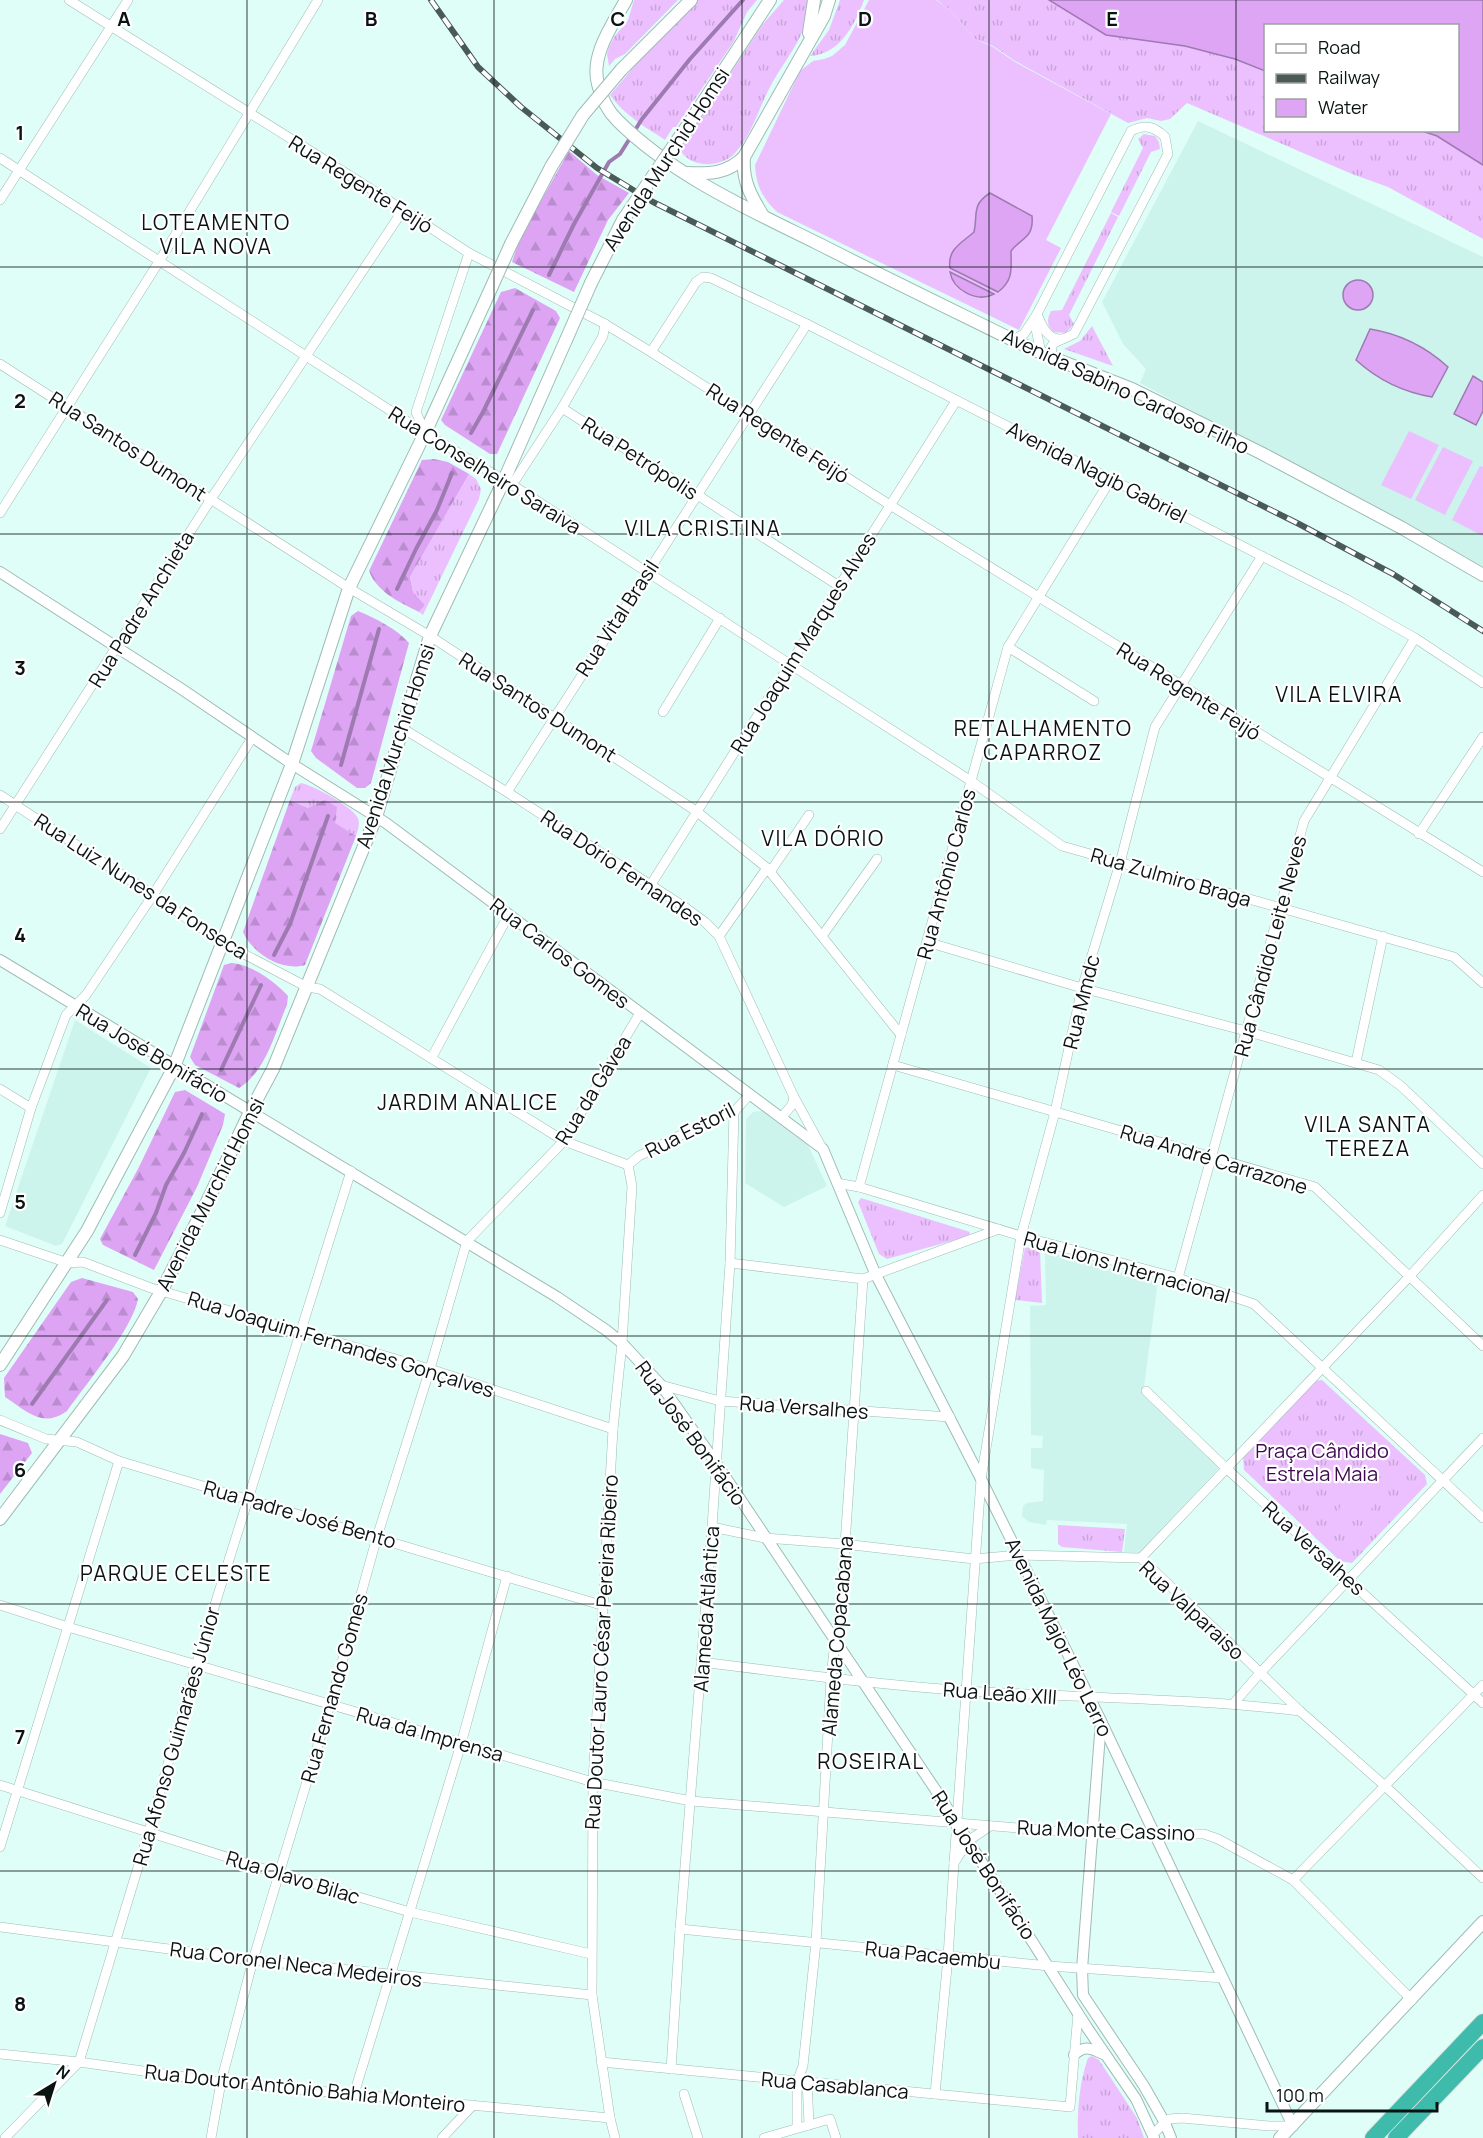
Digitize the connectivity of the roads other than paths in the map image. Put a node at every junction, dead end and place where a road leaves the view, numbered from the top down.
1 (69, 0) edge
2 (128, 0) edge
3 (318, 0) edge
4 (626, 0) edge
5 (691, 0) edge
6 (770, 0) edge
7 (814, 0) edge
8 (829, 0) edge
9 (111, 27) junction
10 (806, 46) junction
11 (248, 113) junction
12 (744, 157) junction
13 (0, 158) edge
14 (20, 171) junction
15 (685, 173) junction
16 (0, 200) edge
17 (404, 210) junction
18 (763, 217) junction
19 (469, 254) junction
20 (160, 260) junction
21 (1037, 314) junction
22 (605, 324) junction
23 (807, 324) junction
24 (1066, 338) junction
25 (1013, 340) junction
26 (651, 352) junction
27 (1047, 355) junction
28 (306, 356) junction
29 (0, 364) edge
30 (956, 401) junction
31 (67, 407) junction
32 (562, 408) junction
33 (749, 414) junction
34 (425, 433) junction
35 (1111, 479) junction
36 (508, 482) junction
37 (697, 495) junction
38 (211, 500) junction
39 (890, 505) junction
40 (0, 513) edge
41 (1262, 556) junction
42 (0, 572) edge
43 (647, 572) junction
44 (1483, 575) edge
45 (839, 586) junction
46 (350, 588) junction
47 (1038, 597) junction
48 (720, 618) junction
49 (430, 636) junction
50 (1415, 638) junction
51 (1008, 647) junction
52 (117, 648) junction
53 (790, 664) junction
54 (1483, 683) edge
55 (1181, 687) junction
56 (1094, 701) dead end
57 (663, 712) dead end
58 (554, 717) junction
59 (402, 729) junction
60 (1483, 737) edge
61 (252, 738) junction
62 (292, 764) junction
63 (1330, 779) junction
64 (971, 781) junction
65 (507, 792) junction
66 (0, 795) edge
67 (15, 805) junction
68 (696, 811) junction
69 (809, 815) dead end
70 (376, 817) junction
71 (0, 829) edge
72 (1419, 834) junction
73 (877, 859) dead end
74 (1120, 863) junction
75 (769, 870) junction
76 (1483, 872) edge
77 (650, 886) junction
78 (153, 895) junction
79 (1280, 907) junction
80 (508, 916) junction
81 (719, 936) junction
82 (822, 936) junction
83 (1383, 936) junction
84 (927, 942) junction
85 (223, 943) junction
86 (0, 960) edge
87 (1483, 983) edge
88 (307, 987) junction
89 (1082, 988) junction
90 (74, 1006) junction
91 (640, 1013) junction
92 (1246, 1031) junction
93 (901, 1035) junction
94 (432, 1057) junction
95 (1356, 1062) junction
96 (893, 1065) junction
97 (174, 1066) junction
98 (0, 1089) edge
99 (750, 1094) junction
100 (795, 1097) junction
101 (31, 1108) junction
102 (250, 1112) junction
103 (734, 1112) junction
104 (1055, 1112) junction
105 (782, 1118) junction
106 (564, 1141) junction
107 (823, 1149) junction
108 (1211, 1157) junction
109 (1483, 1164) edge
110 (627, 1165) junction
111 (351, 1171) junction
112 (837, 1182) junction
113 (859, 1187) junction
114 (1483, 1195) edge
115 (0, 1213) edge
116 (999, 1230) junction
117 (1021, 1236) junction
118 (0, 1240) edge
119 (466, 1241) junction
120 (68, 1263) junction
121 (730, 1263) junction
122 (875, 1273) junction
123 (1409, 1276) junction
124 (1178, 1278) junction
125 (862, 1279) junction
126 (162, 1290) junction
127 (300, 1331) junction
128 (622, 1343) junction
129 (1483, 1346) edge
130 (0, 1365) edge
131 (1321, 1368) junction
132 (430, 1369) junction
133 (660, 1385) junction
134 (1146, 1391) dead end
135 (720, 1401) junction
136 (855, 1412) junction
137 (950, 1417) junction
138 (0, 1420) edge
139 (612, 1430) junction
140 (1483, 1438) edge
141 (61, 1441) junction
142 (119, 1461) junction
143 (716, 1463) junction
144 (1226, 1468) junction
145 (981, 1479) junction
146 (1442, 1480) junction
147 (249, 1499) junction
148 (1483, 1518) edge
149 (0, 1519) edge
150 (712, 1527) junction
151 (377, 1537) junction
152 (765, 1538) junction
153 (844, 1544) junction
154 (1018, 1556) junction
155 (1141, 1557) junction
156 (975, 1559) junction
157 (507, 1576) junction
158 (1348, 1579) junction
159 (0, 1605) edge
160 (602, 1605) junction
161 (68, 1627) junction
162 (835, 1641) junction
163 (701, 1662) junction
164 (196, 1665) junction
165 (1260, 1673) junction
166 (831, 1678) junction
167 (862, 1682) junction
168 (1483, 1685) edge
169 (967, 1691) junction
170 (1474, 1695) junction
171 (1089, 1698) junction
172 (1234, 1703) junction
173 (1483, 1703) edge
174 (330, 1705) junction
175 (1300, 1711) junction
176 (1101, 1720) junction
177 (461, 1744) junction
178 (593, 1782) junction
179 (0, 1785) edge
180 (1385, 1786) junction
181 (18, 1791) junction
182 (691, 1801) junction
183 (824, 1811) junction
184 (956, 1822) junction
185 (991, 1825) junction
186 (149, 1831) junction
187 (1092, 1834) junction
188 (1155, 1835) junction
189 (968, 1841) junction
190 (0, 1847) edge
191 (954, 1863) junction
192 (280, 1874) junction
193 (1483, 1878) edge
194 (1293, 1880) junction
195 (410, 1912) junction
196 (1483, 1922) edge
197 (0, 1927) edge
198 (680, 1929) junction
199 (816, 1942) junction
200 (114, 1943) junction
201 (591, 1954) junction
202 (948, 1957) junction
203 (253, 1960) junction
204 (1049, 1966) junction
205 (1082, 1969) junction
206 (390, 1976) junction
207 (1223, 1978) junction
208 (592, 1995) junction
209 (1412, 2000) junction
210 (1078, 2013) junction
211 (1483, 2022) edge
212 (1483, 2047) edge
213 (0, 2054) edge
214 (1074, 2055) junction
215 (1106, 2055) junction
216 (79, 2062) junction
217 (601, 2062) junction
218 (803, 2066) junction
219 (671, 2069) junction
220 (221, 2082) junction
221 (797, 2082) junction
222 (809, 2083) junction
223 (354, 2094) junction
224 (684, 2094) dead end
225 (935, 2094) junction
226 (473, 2105) junction
227 (610, 2118) junction
228 (1165, 2122) junction
229 (809, 2125) junction
230 (1293, 2126) junction
231 (797, 2128) junction
232 (1154, 2136) edge
233 (5, 2138) edge
234 (211, 2138) edge
235 (442, 2138) edge
236 (615, 2138) edge
237 (698, 2138) edge
238 (767, 2138) edge
239 (836, 2138) edge
240 (1171, 2138) edge
241 (1280, 2138) edge
242 (1372, 2138) edge
243 (1396, 2138) edge

1 - 9 street, Rua Regente Feijó
2 - 9 street
3 - 11 street
4 - 15 main road, Avenida Sabino Cardoso Filho
5 - 34 main road, bridge
6 - 36 main road, Avenida Murchid Homsi, bridge
7 - 10 main road
8 - 10 main road
9 - 11 street, Rua Regente Feijó
9 - 14 street
10 - 12 main road
11 - 17 street, Rua Regente Feijó
11 - 20 street
12 - 15 main road
12 - 18 main road
13 - 14 street, Rua Conselheiro Saraiva
14 - 16 street
14 - 20 street, Rua Conselheiro Saraiva
15 - 18 main road, Avenida Sabino Cardoso Filho
17 - 19 street, Rua Regente Feijó
17 - 28 street, Rua Padre Anchieta
18 - 25 main road, Avenida Sabino Cardoso Filho
19 - 22 street, Rua Regente Feijó
19 - 34 street
20 - 28 street, Rua Conselheiro Saraiva
20 - 31 street
21 - 24 street
21 - 24 street
21 - 25 street
21 - 27 street
22 - 26 street, Rua Regente Feijó
22 - 32 street
23 - 26 street, Avenida Nagib Gabriel
23 - 30 street, Avenida Nagib Gabriel
23 - 33 street, Rua Vital Brasil
24 - 27 street
25 - 27 main road, Avenida Sabino Cardoso Filho
26 - 33 street, Rua Regente Feijó
27 - 44 main road, Avenida Sabino Cardoso Filho
28 - 34 street, Rua Conselheiro Saraiva
28 - 38 street, Rua Padre Anchieta
29 - 31 street, Rua Santos Dumont
30 - 35 street, Avenida Nagib Gabriel
30 - 39 street, Rua Joaquim Marques Alves
31 - 38 street, Rua Santos Dumont
31 - 40 street
32 - 36 street
32 - 37 street, Rua Petrópolis
33 - 37 street, Rua Vital Brasil
33 - 39 street, Rua Regente Feijó
34 - 36 street, Rua Conselheiro Saraiva
34 - 46 main road
35 - 41 street, Avenida Nagib Gabriel
35 - 47 street, Rua Antônio Carlos
36 - 43 street, Rua Conselheiro Saraiva
36 - 49 main road, Avenida Murchid Homsi
37 - 43 street, Rua Vital Brasil
37 - 45 street, Rua Petrópolis
38 - 46 street, Rua Santos Dumont
38 - 52 street, Rua Padre Anchieta
39 - 45 street, Rua Joaquim Marques Alves
39 - 47 street, Rua Regente Feijó
41 - 50 street, Avenida Nagib Gabriel
41 - 55 street, Rua Mmdc
42 - 52 street, Rua Carlos Gomes
43 - 48 street, Rua Conselheiro Saraiva
43 - 58 street, Rua Vital Brasil
45 - 53 street, Rua Joaquim Marques Alves
46 - 49 street, Rua Santos Dumont
46 - 62 main road
47 - 51 street, Rua Antônio Carlos
47 - 55 street, Rua Regente Feijó
48 - 53 street, Rua Conselheiro Saraiva
48 - 57 street
49 - 58 street, Rua Santos Dumont
49 - 59 main road, Avenida Murchid Homsi
50 - 54 street, Avenida Nagib Gabriel
50 - 63 street, Rua Cândido Leite Neves
51 - 56 street
51 - 64 street, Rua Antônio Carlos
52 - 61 street, Rua Carlos Gomes
52 - 67 street, Rua Padre Anchieta
53 - 64 street, Rua Conselheiro Saraiva
53 - 68 street, Rua Joaquim Marques Alves
55 - 63 street, Rua Regente Feijó
55 - 74 street, Rua Mmdc
58 - 65 street, Rua Vital Brasil
58 - 68 street, Rua Santos Dumont
59 - 65 street, Rua Dório Fernandes
59 - 70 main road, Avenida Murchid Homsi
60 - 72 street
61 - 62 street, Rua Carlos Gomes
61 - 78 street
62 - 70 street, Rua Carlos Gomes
62 - 85 main road
63 - 72 street, Rua Regente Feijó
63 - 79 street, Rua Cândido Leite Neves
64 - 74 street, Rua Zulmiro Braga
64 - 84 street, Rua Antônio Carlos
65 - 77 street, Rua Dório Fernandes
66 - 67 street, Rua Luiz Nunes da Fonseca
67 - 71 street, Rua Padre Anchieta
67 - 78 street, Rua Luiz Nunes da Fonseca
68 - 75 street, Rua Santos Dumont
68 - 77 street, Rua Joaquim Marques Alves
69 - 75 street
70 - 80 street, Rua Carlos Gomes
70 - 88 main road, Avenida Murchid Homsi
72 - 76 street, Rua Regente Feijó
73 - 82 street
74 - 79 street, Rua Zulmiro Braga
74 - 89 street, Rua Mmdc
75 - 81 street
75 - 82 street, Rua Santos Dumont
77 - 81 street, Rua Dório Fernandes
78 - 85 street, Rua Luiz Nunes da Fonseca
78 - 90 street
79 - 83 street, Rua Zulmiro Braga
79 - 92 street, Rua Cândido Leite Neves
80 - 91 street, Rua Carlos Gomes
80 - 94 street
81 - 100 street, Rua Dório Fernandes
82 - 93 street, Rua Santos Dumont
83 - 87 street, Rua Zulmiro Braga
83 - 95 street
84 - 89 street
84 - 93 street, Rua Antônio Carlos
85 - 88 street, Rua Luiz Nunes da Fonseca
85 - 97 main road
86 - 90 street, Rua José Bonifácio
88 - 94 street, Rua Luiz Nunes da Fonseca
88 - 102 main road, Avenida Murchid Homsi
89 - 92 street
89 - 104 street, Rua Mmdc
90 - 97 street, Rua José Bonifácio
90 - 101 street
91 - 99 street, Rua Carlos Gomes
91 - 106 street, Rua da Gávea
92 - 95 street
92 - 108 street, Rua Cândido Leite Neves
93 - 96 street, Rua Antônio Carlos
94 - 106 street, Rua Luiz Nunes da Fonseca
95 - 109 street
96 - 104 street, Rua André Carrazone
96 - 113 street, Rua Antônio Carlos
97 - 102 street, Rua José Bonifácio
97 - 120 main road
98 - 101 street
99 - 103 street, Rua Estoril
99 - 105 street, Rua Carlos Gomes
100 - 105 street
100 - 107 street, Rua Dório Fernandes
101 - 115 street
102 - 111 street, Rua José Bonifácio
102 - 126 main road, Avenida Murchid Homsi
103 - 110 street, Rua Estoril
103 - 121 street, Alameda Atlântica
104 - 108 street, Rua André Carrazone
104 - 117 street, Rua Mmdc
105 - 107 street, Rua Carlos Gomes
106 - 110 street, Rua Luiz Nunes da Fonseca
106 - 119 street, Rua da Gávea
107 - 112 street, Avenida Major Léo Lerro
108 - 123 street, Rua André Carrazone
108 - 124 street, Rua Cândido Leite Neves
110 - 128 street, Rua Doutor Lauro César Pereira Ribeiro
111 - 119 street, Rua José Bonifácio
111 - 127 street, Rua Afonso Guimarães Júnior
112 - 113 street, Rua Lions Internacional
112 - 122 street, Avenida Major Léo Lerro
113 - 116 street, Rua Lions Internacional
114 - 123 street
116 - 117 street, Rua Lions Internacional
116 - 122 street
117 - 124 street, Rua Lions Internacional
117 - 145 street, Rua Mmdc
118 - 120 street, Rua Joaquim Fernandes Gonçalves
119 - 128 street, Rua José Bonifácio
119 - 132 street, Rua Fernando Gomes
120 - 126 street, Rua Joaquim Fernandes Gonçalves
120 - 130 main road
121 - 125 street
121 - 135 street, Alameda Atlântica
122 - 125 street
122 - 137 street, Avenida Major Léo Lerro
123 - 129 street, Rua André Carrazone
123 - 131 street
124 - 131 street, Rua Lions Internacional
125 - 136 street, Alameda Copacabana
126 - 127 street, Rua Joaquim Fernandes Gonçalves
126 - 141 main road, Avenida Murchid Homsi
127 - 132 street, Rua Joaquim Fernandes Gonçalves
127 - 147 street, Rua Afonso Guimarães Júnior
128 - 133 street, Rua José Bonifácio
128 - 139 street, Rua Doutor Lauro César Pereira Ribeiro
131 - 144 street
131 - 146 street, Rua Lions Internacional
132 - 139 street, Rua Joaquim Fernandes Gonçalves
132 - 151 street, Rua Fernando Gomes
133 - 135 street, Rua Versalhes
133 - 143 street, Rua José Bonifácio
134 - 144 street, Rua Versalhes
135 - 136 street, Rua Versalhes
135 - 143 street, Alameda Atlântica
136 - 137 street, Rua Versalhes
136 - 153 street, Alameda Copacabana
137 - 145 street, Avenida Major Léo Lerro
138 - 141 street, Rua Padre José Bento
139 - 160 street, Rua Doutor Lauro César Pereira Ribeiro
140 - 146 street
141 - 142 street, Rua Padre José Bento
141 - 149 main road, Avenida Murchid Homsi
142 - 147 street, Rua Padre José Bento
142 - 161 street
143 - 150 street, Alameda Atlântica
143 - 152 street, Rua José Bonifácio
144 - 155 street
144 - 158 street, Rua Versalhes
145 - 154 street, Avenida Major Léo Lerro
145 - 156 street, Rua Mmdc
146 - 148 street, Rua Lions Internacional
146 - 158 street
147 - 151 street, Rua Padre José Bento
147 - 164 street, Rua Afonso Guimarães Júnior
150 - 152 street, Rua Valparaiso
150 - 163 street, Alameda Atlântica
151 - 157 street, Rua Padre José Bento
151 - 174 street, Rua Fernando Gomes
152 - 153 street, Rua Valparaiso
152 - 162 street, Rua José Bonifácio
153 - 156 street, Rua Valparaiso
153 - 162 street, Alameda Copacabana
154 - 155 street, Rua Valparaiso
154 - 156 street, Rua Valparaiso
154 - 171 street, Avenida Major Léo Lerro
155 - 165 street, Rua Valparaiso
156 - 169 street, Rua Mmdc
157 - 160 street, Rua Padre José Bento
157 - 177 street
158 - 165 street
158 - 170 street, Rua Versalhes
159 - 161 street, Rua da Imprensa
160 - 178 street, Rua Doutor Lauro César Pereira Ribeiro
161 - 164 street, Rua da Imprensa
161 - 181 street
162 - 166 street, Alameda Copacabana
162 - 167 street, Rua José Bonifácio
163 - 166 street, Rua Leão XIII
163 - 182 street, Alameda Atlântica
164 - 174 street, Rua da Imprensa
164 - 186 street, Rua Afonso Guimarães Júnior
165 - 172 street
165 - 175 street, Rua Valparaiso
166 - 167 street, Rua Leão XIII
166 - 183 street, Alameda Copacabana
167 - 169 street, Rua Leão XIII
167 - 184 street, Rua José Bonifácio
168 - 170 street
169 - 171 street, Rua Leão XIII
169 - 184 street, Rua Mmdc
170 - 173 street, Rua Versalhes
170 - 180 street
171 - 172 street, Rua Leão XIII
171 - 176 street, Avenida Major Léo Lerro
172 - 175 street, Rua Leão XIII
174 - 177 street, Rua da Imprensa
174 - 192 street, Rua Fernando Gomes
175 - 180 street, Rua Valparaiso
176 - 187 street
176 - 188 street, Avenida Major Léo Lerro
177 - 178 street, Rua da Imprensa
177 - 195 street
178 - 182 street, Rua da Imprensa
178 - 201 street, Rua Doutor Lauro César Pereira Ribeiro
179 - 181 street, Rua Olavo Bilac
180 - 193 street, Rua Valparaiso
180 - 194 street
181 - 186 street, Rua Olavo Bilac
181 - 190 street
182 - 183 street, Rua Monte Cassino
182 - 198 street, Alameda Atlântica
183 - 184 street, Rua Monte Cassino
183 - 199 street, Alameda Copacabana
184 - 185 street, Rua Monte Cassino
184 - 189 street, Rua José Bonifácio
184 - 191 street, Rua Mmdc
185 - 187 street, Rua Monte Cassino
185 - 189 street, Rua Monte Cassino
186 - 192 street, Rua Olavo Bilac
186 - 200 street, Rua Afonso Guimarães Júnior
187 - 188 street, Rua Monte Cassino
187 - 205 street
188 - 194 street, Rua Monte Cassino
188 - 207 street, Avenida Major Léo Lerro
189 - 191 street
189 - 204 street, Rua José Bonifácio
191 - 202 street, Rua Mmdc
192 - 195 street, Rua Olavo Bilac
192 - 203 street, Rua Fernando Gomes
194 - 209 street, Rua Monte Cassino
195 - 201 street, Rua Olavo Bilac
195 - 206 street
196 - 209 main road
197 - 200 street, Rua Coronel Neca Medeiros
198 - 199 street, Rua Pacaembu
198 - 219 street, Alameda Atlântica
199 - 202 street, Rua Pacaembu
199 - 218 street, Alameda Copacabana
200 - 203 street, Rua Coronel Neca Medeiros
200 - 216 street, Rua Afonso Guimarães Júnior
201 - 208 street, Rua Doutor Lauro César Pereira Ribeiro
202 - 204 street, Rua Pacaembu
202 - 225 street, Rua Mmdc
203 - 206 street, Rua Coronel Neca Medeiros
203 - 220 street, Rua Fernando Gomes
204 - 205 street, Rua Pacaembu
204 - 210 street, Rua José Bonifácio
205 - 207 street, Rua Pacaembu
205 - 228 street
206 - 208 street, Rua Coronel Neca Medeiros
206 - 223 street
207 - 230 street, Avenida Major Léo Lerro
208 - 217 street, Rua Doutor Lauro César Pereira Ribeiro
209 - 230 main road
210 - 214 street
210 - 215 street, Rua José Bonifácio
211 - 242 highway
212 - 243 highway
213 - 216 street, Rua Doutor Antônio Bahia Monteiro
214 - 215 street
214 - 225 street, Rua Casablanca
215 - 232 street, Rua José Bonifácio
216 - 220 street, Rua Doutor Antônio Bahia Monteiro
216 - 233 street, Rua Afonso Guimarães Júnior
217 - 219 street, Rua Casablanca
217 - 227 street, Rua Doutor Lauro César Pereira Ribeiro
218 - 221 street, Alameda Copacabana
218 - 222 street, Alameda Copacabana
219 - 221 street, Rua Casablanca
220 - 223 street, Rua Doutor Antônio Bahia Monteiro
220 - 234 street, Rua Fernando Gomes
221 - 222 street, Rua Casablanca
221 - 231 street
222 - 225 street, Rua Casablanca
222 - 229 street, Alameda Copacabana
223 - 226 street, Rua Doutor Antônio Bahia Monteiro
224 - 237 street
226 - 227 street, Rua Doutor Antônio Bahia Monteiro
226 - 235 street
227 - 236 street, Rua Doutor Lauro César Pereira Ribeiro
228 - 230 street
228 - 232 street
228 - 240 street
229 - 231 street
229 - 239 street
230 - 241 main road
231 - 238 street

